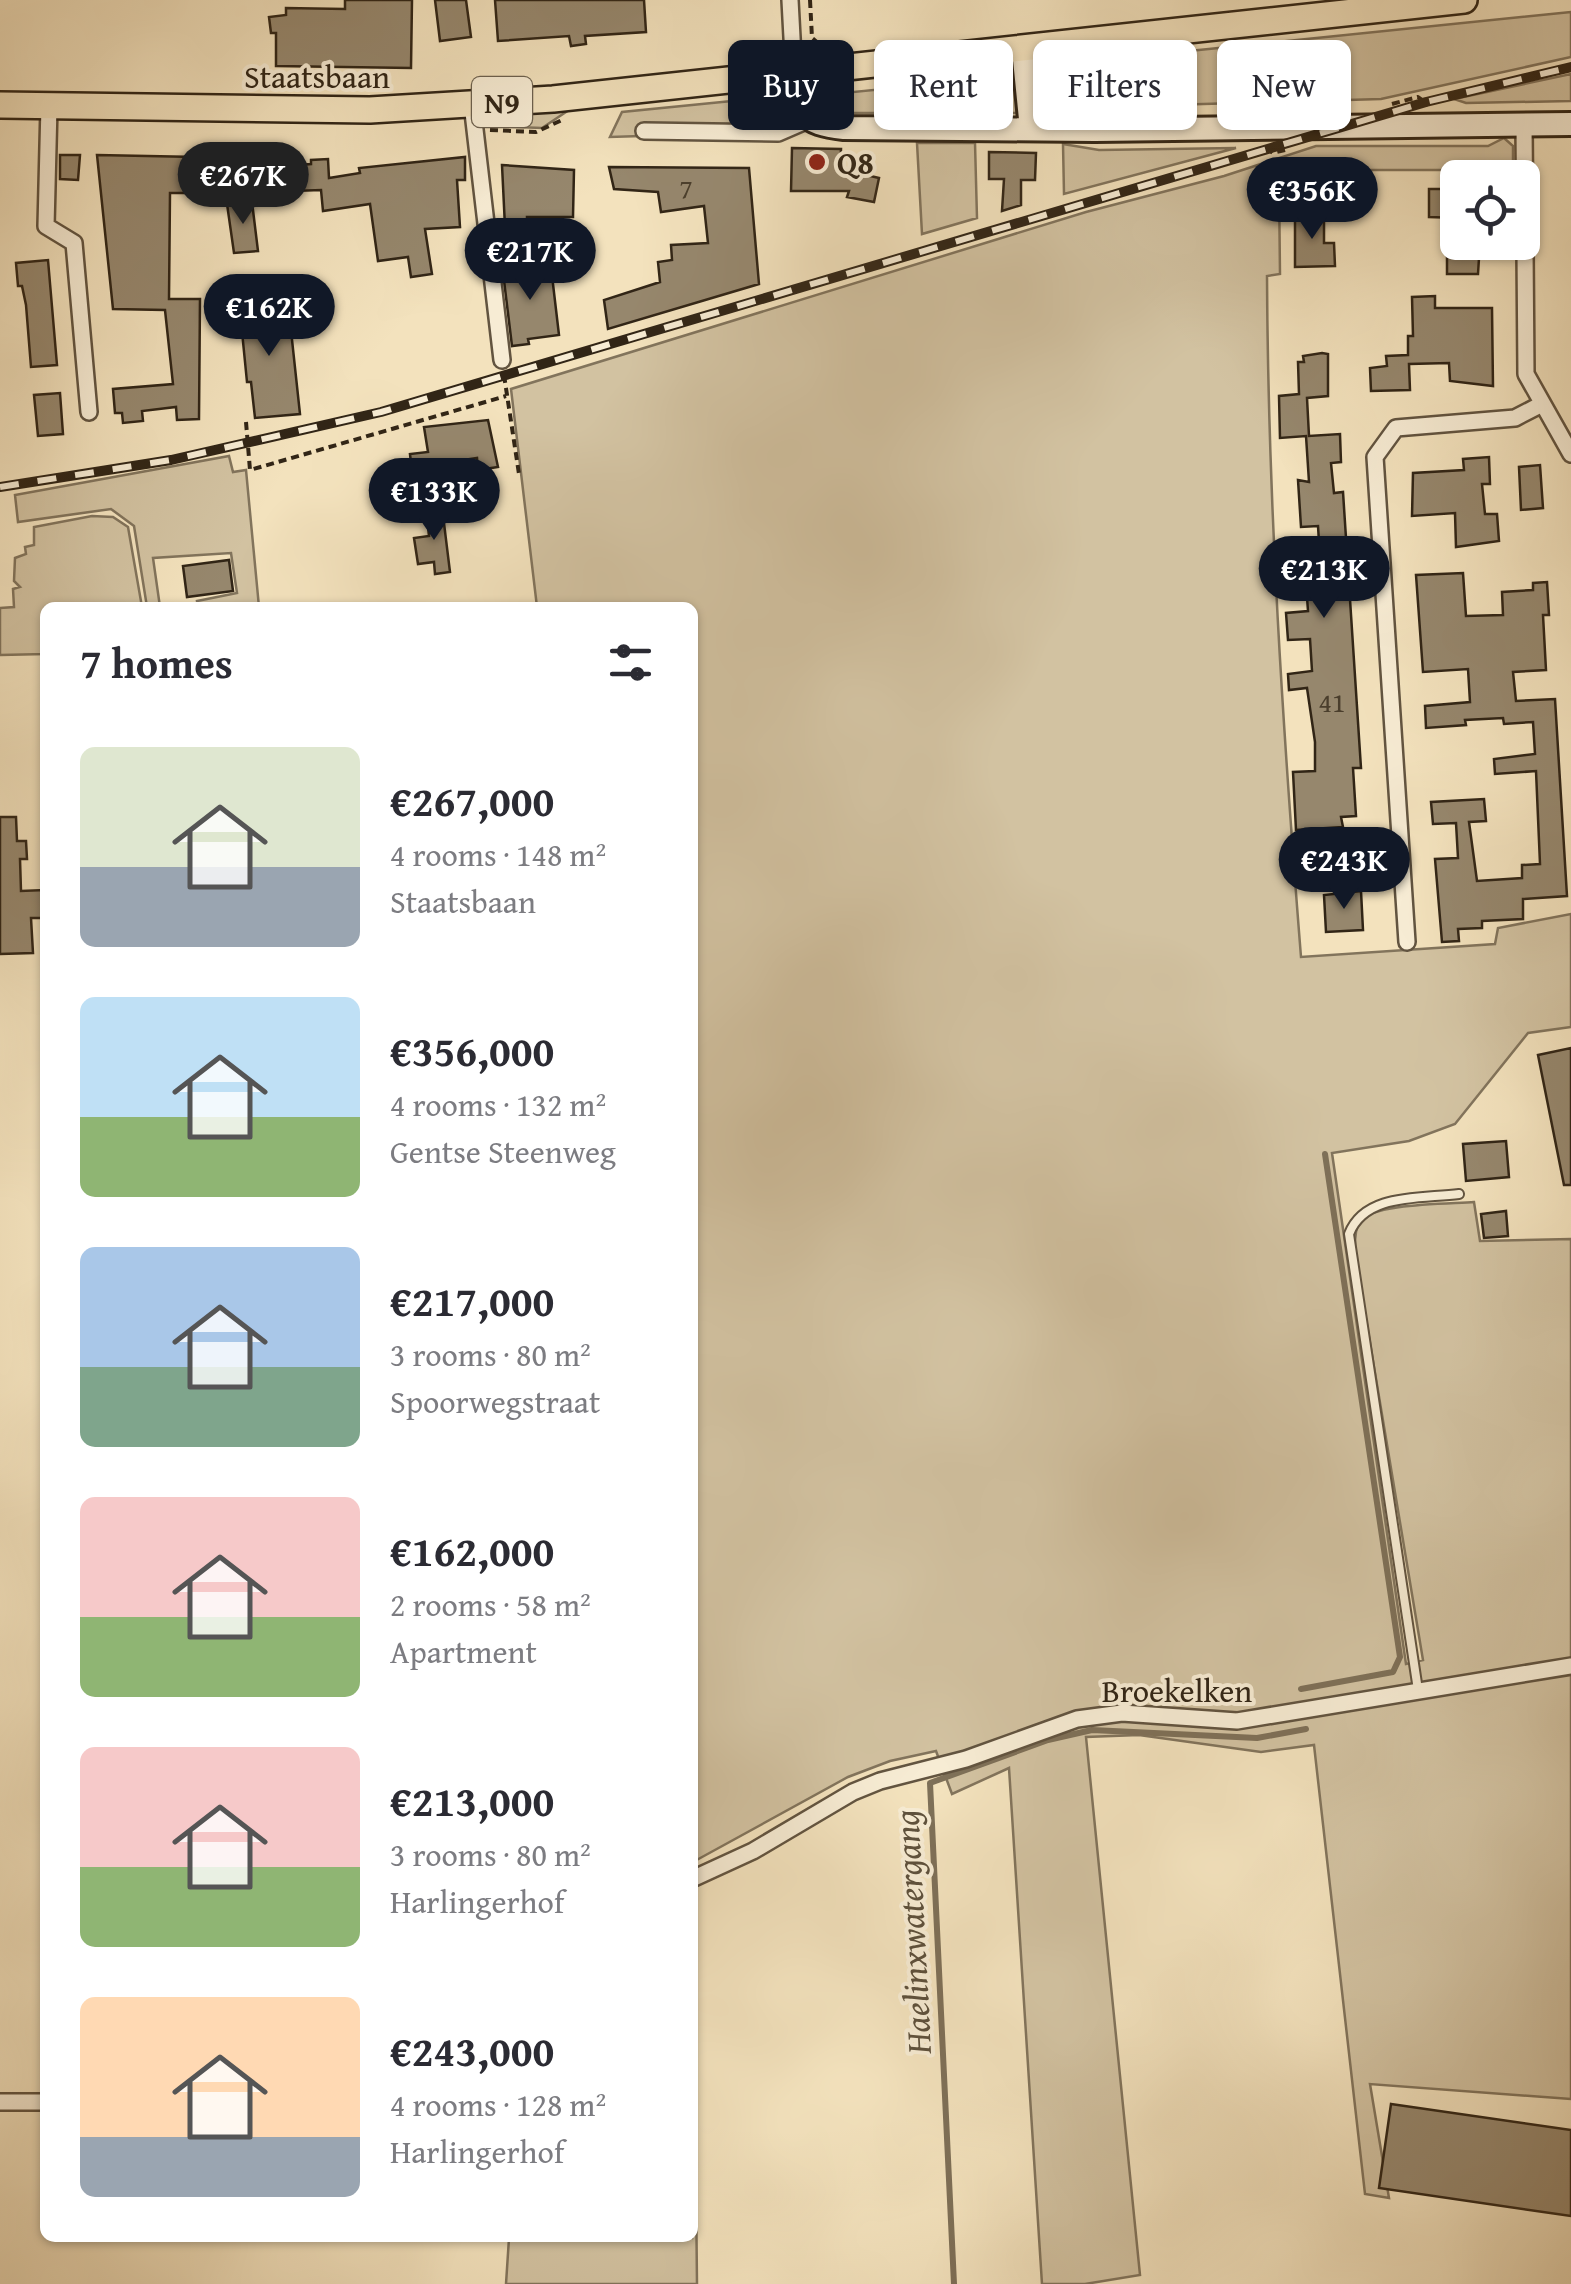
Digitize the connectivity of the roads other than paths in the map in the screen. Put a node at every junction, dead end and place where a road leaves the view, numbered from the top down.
1 (790, 0) edge
2 (1464, 0) edge
3 (792, 40) edge
4 (1023, 49) junction
5 (854, 68) edge
6 (728, 82) edge
7 (472, 104) junction
8 (0, 105) edge
9 (50, 106) junction
10 (1571, 124) edge
11 (1524, 125) junction
12 (854, 128) edge
13 (1031, 129) junction
14 (783, 130) edge
15 (644, 131) dead end
16 (502, 360) road end
17 (1542, 404) junction
18 (89, 412) dead end
19 (1571, 454) edge
20 (1400, 844) junction
21 (1303, 867) dead end
22 (1407, 942) dead end
23 (1458, 1194) dead end
24 (1571, 1666) edge
25 (1418, 1690) junction
26 (698, 1876) edge
27 (0, 2102) edge
28 (40, 2102) edge

1 - 3 street
2 - 4 main road, N9
4 - 5 main road, N9
4 - 13 street
6 - 7 main road, Staatsbaan / N9
7 - 9 main road, Staatsbaan / N9
7 - 16 street
8 - 9 main road, Staatsbaan / N9
9 - 18 street
10 - 11 street
11 - 13 street
11 - 17 street
12 - 13 street
14 - 15 street
17 - 19 street
17 - 20 street
20 - 21 street
20 - 22 street
23 - 25 lane
24 - 25 street, Broekelken
25 - 26 street, Broekelken
27 - 28 street

